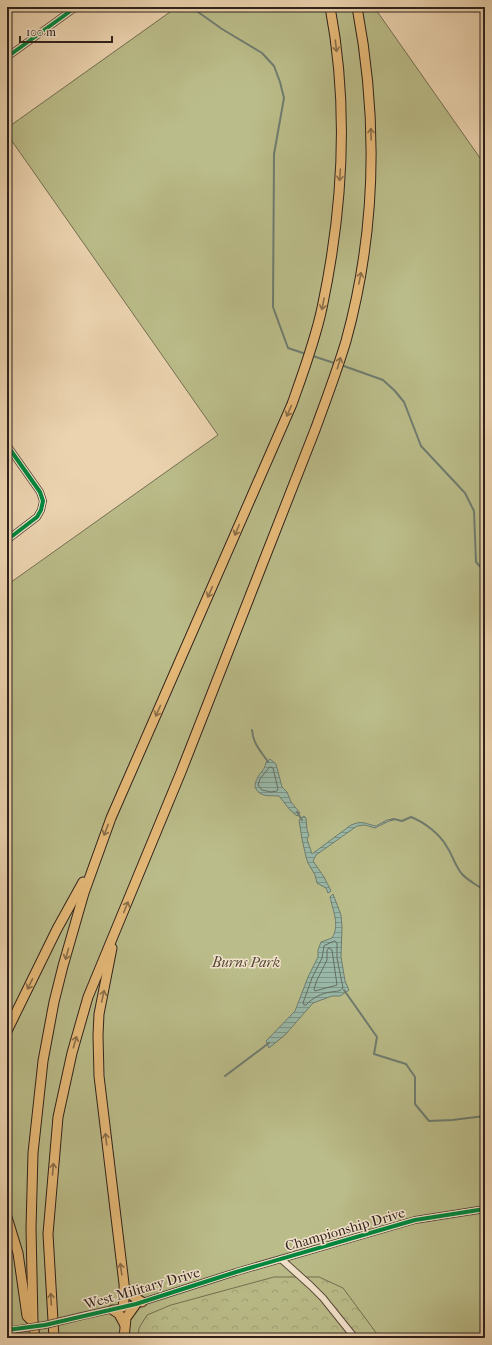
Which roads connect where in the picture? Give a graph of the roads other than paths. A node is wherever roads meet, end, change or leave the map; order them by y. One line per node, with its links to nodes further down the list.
1 (76, 7): 4 (street)
2 (330, 7): 7 (highway, one-way to 7)
3 (357, 7): 8 (highway, one-way to 3)
4 (7, 57)
5 (7, 445): 6 (street)
6 (7, 540)
7 (94, 863): 9 (highway, one-way to 9); 17 (highway, one-way to 17)
8 (115, 932): 13 (highway, one-way to 8); 21 (highway, one-way to 8)
9 (7, 1031)
10 (485, 1209): 12 (street, Championship Drive)
11 (7, 1217): 17 (highway)
12 (281, 1260): 14 (street, West Military Drive); 23 (street)
13 (124, 1288): 14 (highway); 15 (highway)
14 (139, 1303): 15 (street, West Military Drive); 18 (highway)
15 (123, 1307): 16 (street, West Military Drive)
16 (113, 1310): 18 (highway); 19 (street, West Military Drive, bridge)
17 (33, 1322): 20 (highway)
18 (125, 1325): 22 (highway)
19 (10, 1330)
20 (35, 1338)
21 (54, 1338)
22 (124, 1338)
23 (355, 1338)

